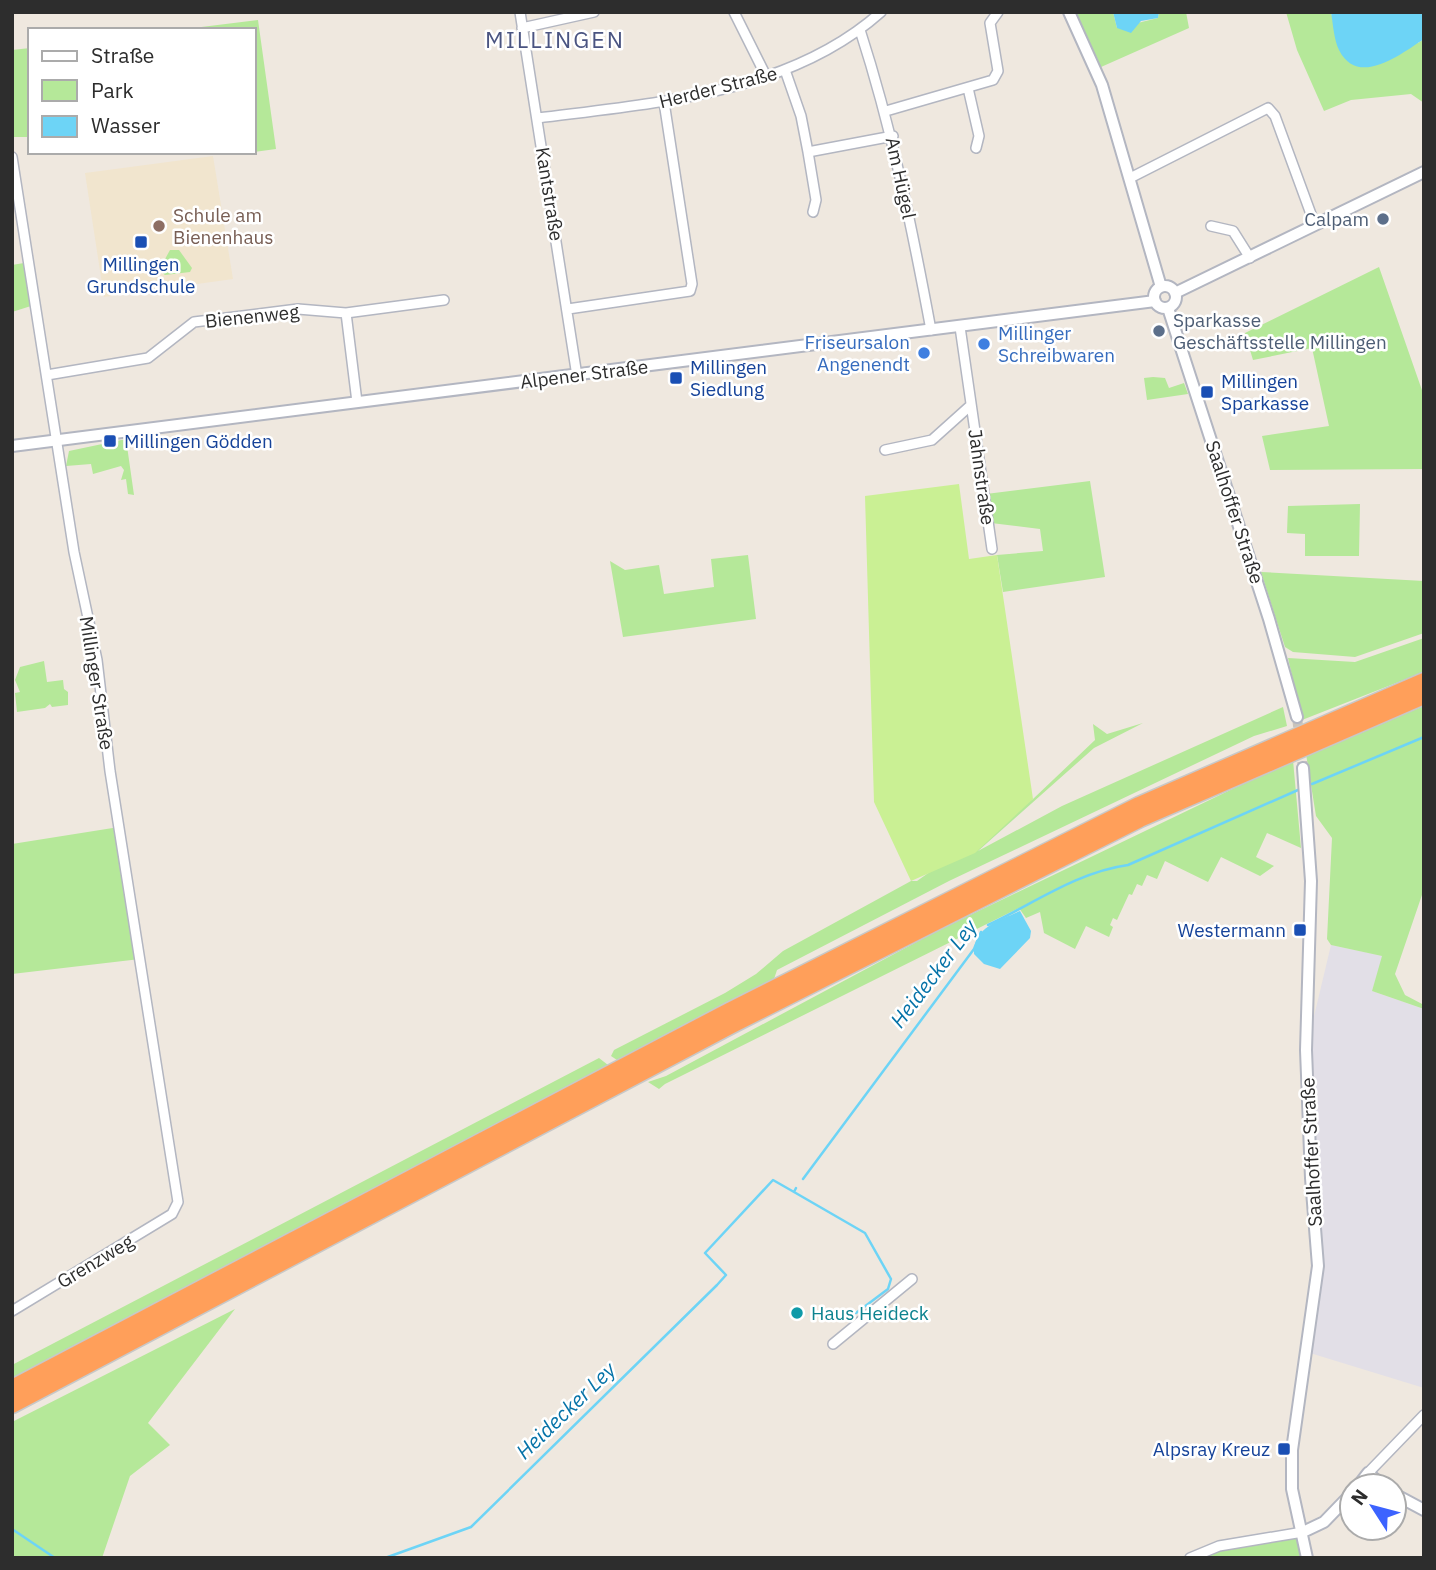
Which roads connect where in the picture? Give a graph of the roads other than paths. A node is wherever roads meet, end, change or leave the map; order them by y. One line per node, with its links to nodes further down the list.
1 (520, 12): 7 (street, Kantstraße)
2 (594, 12): 7 (street)
3 (734, 12): 10 (street)
4 (881, 12): 8 (street, Herder Straße)
5 (998, 12): 11 (street)
6 (1069, 12): 20 (street)
7 (522, 28): 14 (street, Kantstraße)
8 (860, 30): 9 (street, Herder Straße); 13 (street, Am Hügel)
9 (785, 71): 10 (street, Herder Straße); 17 (street)
10 (766, 76): 12 (street, Herder Straße)
11 (968, 88): 13 (street); 16 (street)
12 (664, 102): 14 (street, Herder Straße); 30 (street)
13 (887, 111): 15 (street, Am Hügel)
14 (538, 118): 30 (street, Kantstraße)
15 (893, 136): 17 (street); 33 (street, Am Hügel)
16 (976, 148)
17 (808, 152): 21 (street)
18 (12, 157): 34 (street, Millinger Straße)
19 (1424, 173): 22 (street)
20 (1132, 177): 22 (street); 25 (street)
21 (813, 212)
22 (1315, 225): 24 (street)
23 (1211, 226): 24 (street)
24 (1250, 258): 26 (street)
25 (1161, 287): 26 (street); 28 (street)
26 (1175, 293): 29 (street)
27 (444, 300): 31 (street, Bienenweg)
28 (1155, 301): 29 (street); 32 (street, Alpener Straße)
29 (1168, 308): 44 (street, Saalhoffer Straße)
30 (569, 309): 35 (street, Kantstraße)
31 (346, 313): 34 (street, Bienenweg); 36 (street)
32 (960, 327): 33 (street, Alpener Straße); 37 (street, Jahnstraße)
33 (931, 330): 35 (street, Alpener Straße)
34 (47, 375): 38 (street, Millinger Straße)
35 (577, 376): 36 (street, Alpener Straße)
36 (357, 402): 38 (street, Alpener Straße)
37 (971, 405): 40 (street, Jahnstraße); 41 (street, Jahnstraße)
38 (58, 440): 39 (street, Alpener Straße); 46 (street, Millinger Straße)
39 (12, 446)
40 (885, 450)
41 (992, 550)
42 (1424, 681): 50 (highway)
43 (1424, 696): 51 (highway)
44 (1297, 717)
45 (1303, 768): 57 (street, Saalhoffer Straße)
46 (177, 1209): 48 (street, Grenzweg)
47 (912, 1279): 49 (street)
48 (12, 1311)
49 (833, 1344)
50 (12, 1388)
51 (12, 1405)
52 (1424, 1415): 53 (street)
53 (1370, 1472)
54 (1408, 1501): 56 (street)
55 (1338, 1508): 57 (street)
56 (1424, 1510)
57 (1303, 1532): 58 (street); 59 (street)
58 (1190, 1558)
59 (1307, 1558)

